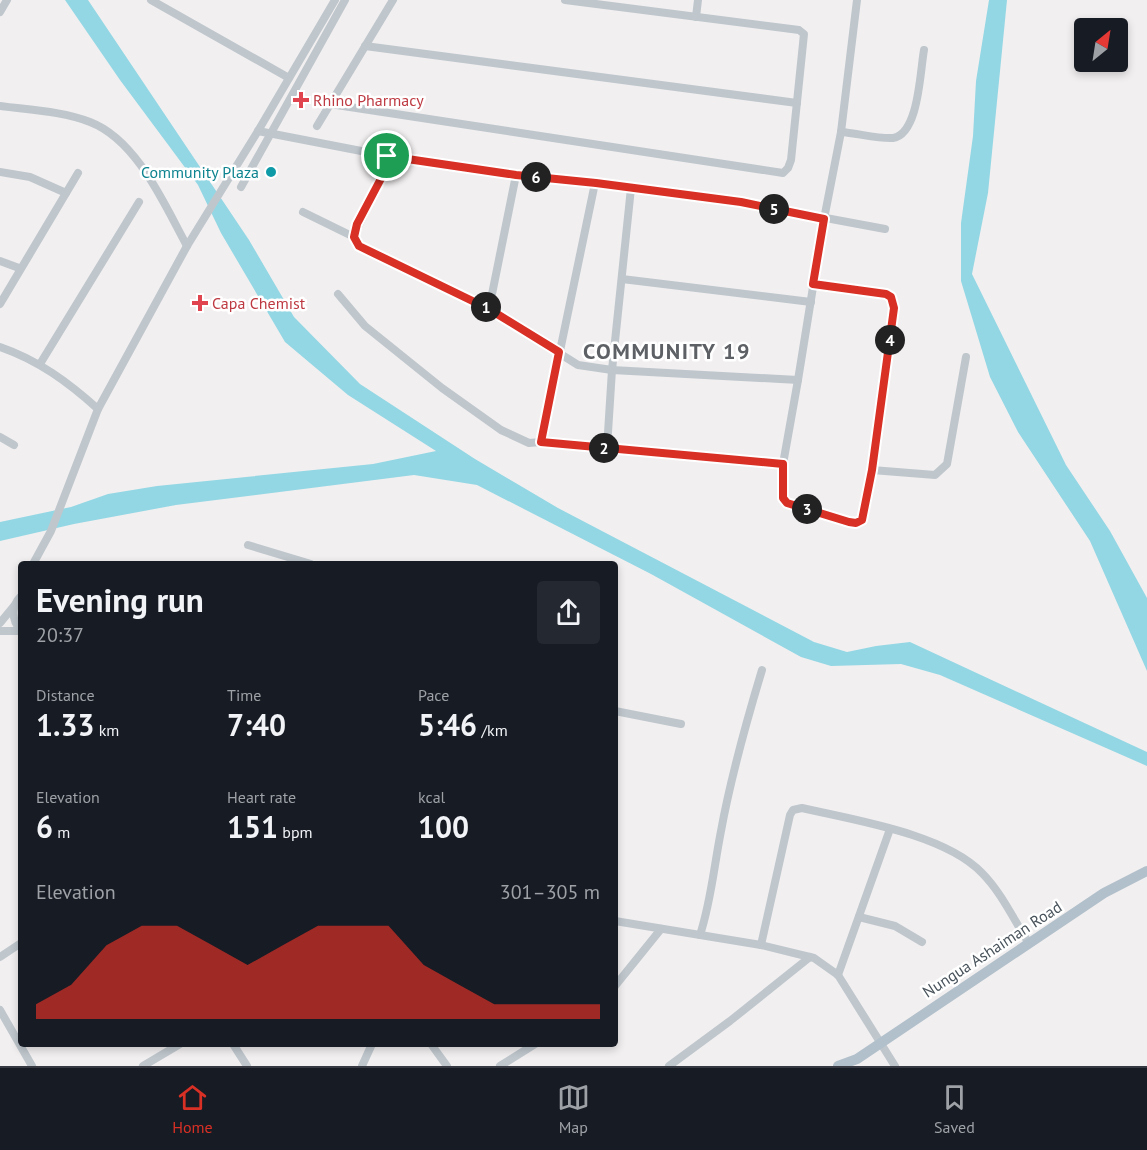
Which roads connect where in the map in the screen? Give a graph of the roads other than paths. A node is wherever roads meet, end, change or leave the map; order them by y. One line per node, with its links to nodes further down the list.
1 (7, 0): 10 (street)
2 (151, 0): 14 (street)
3 (335, 0): 14 (street)
4 (345, 0): 21 (street)
5 (393, 0): 12 (street)
6 (565, 0): 9 (street)
7 (698, 0): 11 (street)
8 (857, 0): 20 (street)
9 (586, 2): 11 (street)
10 (0, 12)
11 (696, 17): 15 (street)
12 (365, 46): 15 (street); 16 (street)
13 (924, 50): 20 (street)
14 (289, 78): 19 (street)
15 (797, 103): 16 (street)
16 (330, 104): 18 (street)
17 (0, 106): 35 (street)
18 (317, 126)
19 (258, 131): 21 (street); 35 (street)
20 (841, 132): 32 (street)
21 (270, 133): 22 (street); 27 (street)
22 (387, 156): 25 (street); 34 (street)
23 (0, 172): 29 (street)
24 (78, 173): 29 (street)
25 (516, 175): 26 (street); 43 (street)
26 (596, 183): 28 (street); 45 (street)
27 (241, 187)
28 (631, 188): 32 (street); 38 (street)
29 (66, 193): 37 (street)
30 (139, 202): 47 (street)
31 (303, 212): 34 (street)
32 (824, 219): 33 (street); 39 (street)
33 (885, 229)
34 (354, 237): 43 (street)
35 (188, 246): 50 (street)
36 (0, 261): 37 (street)
37 (20, 268): 42 (street)
38 (622, 279): 41 (street); 48 (street)
39 (813, 284): 41 (street); 56 (street)
40 (338, 294): 52 (street)
41 (811, 302): 49 (street)
42 (0, 304)
43 (489, 309): 45 (street)
44 (0, 347): 47 (street)
45 (559, 352): 48 (street); 52 (street)
46 (966, 357): 56 (street)
47 (40, 364): 50 (street)
48 (612, 370): 49 (street); 54 (street)
49 (798, 380): 55 (street)
50 (98, 409): 58 (street)
51 (0, 437): 53 (street)
52 (541, 442): 54 (street)
53 (14, 445)
54 (607, 448): 55 (street)
55 (783, 464): 56 (street)
56 (872, 470)
57 (248, 545): 61 (street)
58 (44, 548): 59 (street); 60 (street)
59 (35, 561)
60 (42, 561)
61 (301, 561)
62 (18, 600): 63 (street)
63 (14, 606): 64 (street); 65 (street)
64 (0, 623)
65 (18, 626)
66 (0, 631): 67 (street)
67 (18, 631)
68 (762, 670): 76 (street)
69 (618, 712): 70 (street)
70 (681, 724)
71 (890, 829): 73 (street); 78 (street); 80 (street)
72 (1147, 872): 78 (main road, Nungua Ashaiman Road)
73 (859, 917): 77 (street); 83 (street)
74 (618, 922): 75 (street)
75 (661, 929): 76 (street); 84 (street)
76 (700, 935): 80 (street)
77 (922, 942)
78 (1028, 942): 86 (main road, Nungua Ashaiman Road)
79 (18, 945): 81 (street)
80 (761, 945): 82 (street)
81 (0, 957)
82 (810, 957): 83 (street); 101 (street)
83 (838, 975): 86 (street)
84 (618, 982)
85 (0, 1010): 87 (street)
86 (881, 1041): 94 (main road, Nungua Ashaiman Road); 103 (street)
87 (18, 1042)
88 (21, 1047): 95 (street)
89 (175, 1047): 96 (street)
90 (234, 1047): 97 (street)
91 (371, 1047): 98 (street)
92 (433, 1047): 99 (street)
93 (529, 1047): 100 (street)
94 (854, 1062): 102 (main road, Nungua Ashaiman Road)
95 (32, 1066)
96 (143, 1066)
97 (247, 1066)
98 (362, 1066)
99 (447, 1066)
100 (500, 1066)
101 (669, 1066)
102 (838, 1066)
103 (895, 1066)

